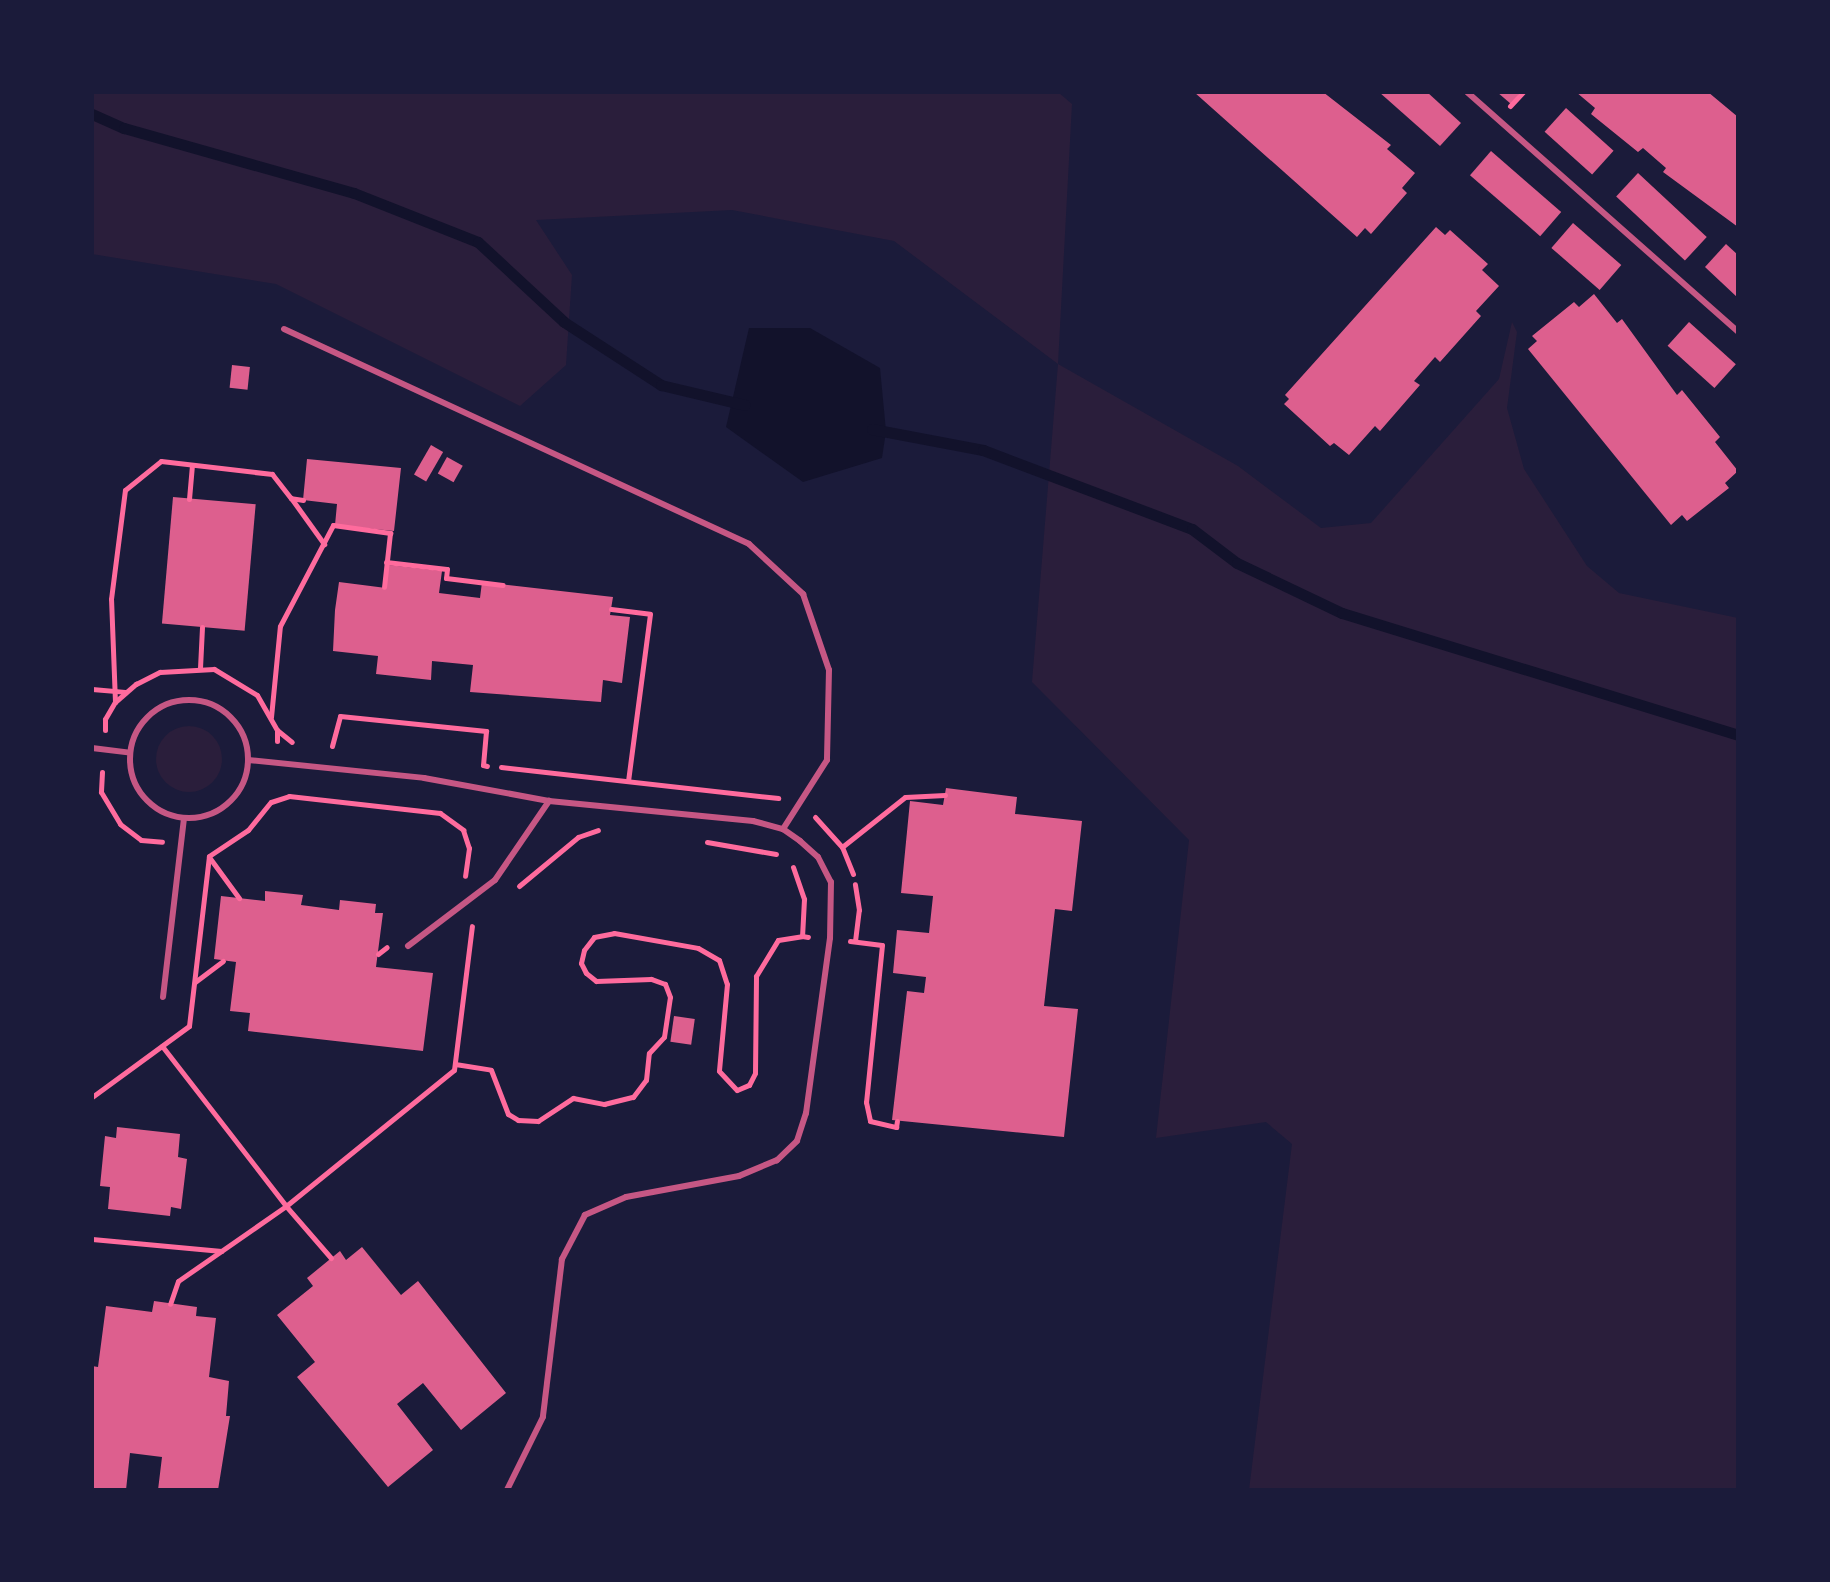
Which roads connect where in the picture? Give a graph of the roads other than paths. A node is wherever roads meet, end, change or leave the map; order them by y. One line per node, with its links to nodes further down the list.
1 (1467, 92): 3 (lane)
2 (284, 329): 9 (lane)
3 (1738, 332)
4 (92, 748): 5 (lane)
5 (130, 753): 6 (lane); 8 (lane)
6 (248, 760): 7 (lane); 8 (lane)
7 (549, 801): 9 (lane); 10 (lane)
8 (184, 818): 11 (lane)
9 (783, 829): 12 (lane)
10 (408, 946)
11 (163, 997)
12 (507, 1490)

